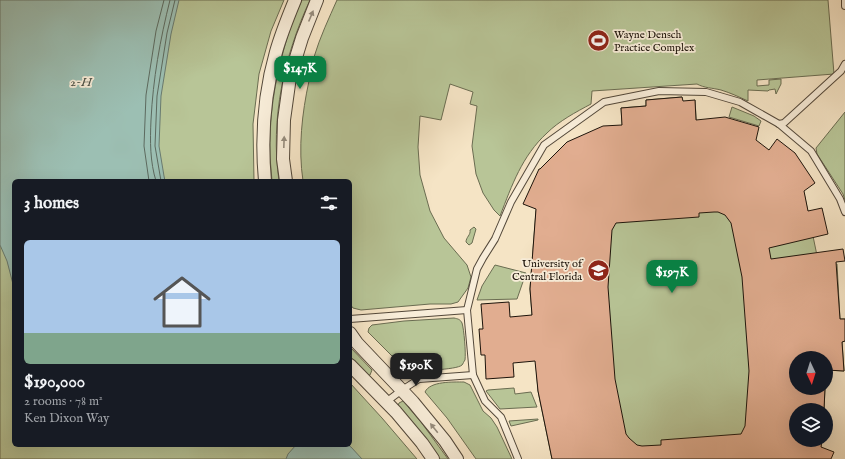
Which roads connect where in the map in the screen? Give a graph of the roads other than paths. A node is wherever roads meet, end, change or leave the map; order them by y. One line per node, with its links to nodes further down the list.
1 (296, 0): 7 (street)
2 (317, 0): 8 (street, one-way to 2)
3 (845, 0): 4 (lane)
4 (845, 6)
5 (845, 64): 6 (lane)
6 (779, 124): 9 (lane); 10 (lane)
7 (265, 179)
8 (286, 179)
9 (845, 212)
10 (467, 310): 11 (lane); 14 (lane)
11 (352, 319)
12 (352, 337): 15 (street)
13 (352, 367): 16 (street)
14 (473, 375): 15 (lane); 19 (lane)
15 (402, 390): 16 (lane); 18 (street, one-way to 15)
16 (386, 402): 17 (street)
17 (433, 459)
18 (457, 459)
19 (518, 459)

